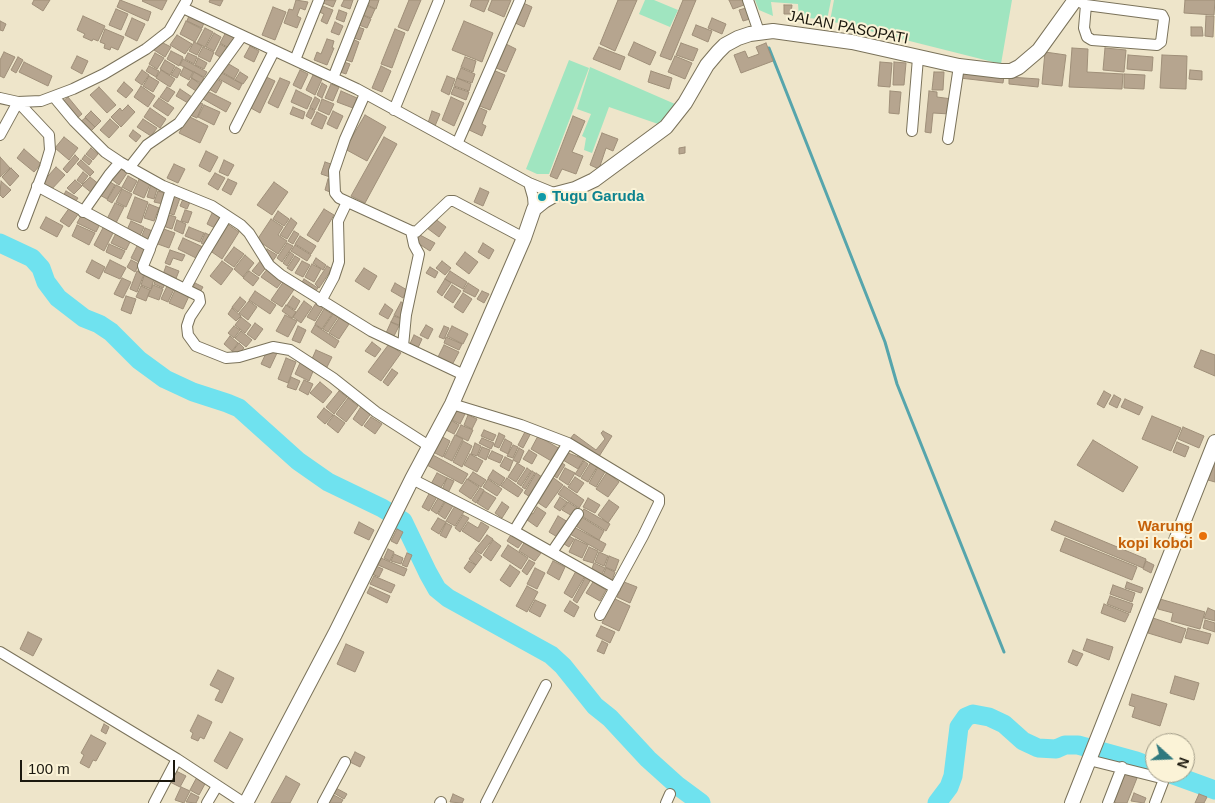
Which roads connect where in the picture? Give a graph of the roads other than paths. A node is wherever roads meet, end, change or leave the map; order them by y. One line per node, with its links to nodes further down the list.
1 (319, 0): 12 (street)
2 (364, 0): 14 (street)
3 (439, 0): 19 (street)
4 (520, 0): 24 (street)
5 (748, 0): 8 (street)
6 (1079, 2): 6 (street); 13 (street, JALAN PASOPATI)
7 (185, 4): 9 (street); 16 (street)
8 (759, 32): 11 (street, JALAN PASOPATI); 29 (street, JALAN PASOPATI)
9 (242, 36): 10 (street); 25 (street)
10 (274, 51): 12 (street); 20 (street)
11 (918, 58): 13 (street, JALAN PASOPATI); 21 (street)
12 (295, 60): 14 (street)
13 (959, 66): 23 (street)
14 (333, 78): 15 (street)
15 (365, 94): 19 (street); 30 (street)
16 (54, 97): 18 (street); 25 (street)
17 (0, 98): 18 (street)
18 (18, 102): 22 (street); 27 (street)
19 (394, 110): 24 (street)
20 (235, 128)
21 (912, 130)
22 (0, 135)
23 (948, 139)
24 (457, 144): 26 (street)
25 (125, 165): 28 (street); 32 (street)
26 (529, 183): 29 (street); 31 (street)
27 (37, 186): 32 (street); 34 (street)
28 (170, 189): 33 (street); 37 (street)
29 (556, 194): 31 (street, JALAN PASOPATI)
30 (347, 202): 35 (street); 39 (street)
31 (534, 209): 36 (street)
32 (83, 212): 37 (street)
33 (227, 216): 38 (street); 39 (street)
34 (23, 225)
35 (411, 231): 36 (street); 40 (street)
36 (524, 238): 41 (street)
37 (150, 248): 38 (street)
38 (185, 289): 45 (street)
39 (321, 301): 40 (street)
40 (403, 346): 41 (street)
41 (464, 375): 42 (street)
42 (452, 404): 44 (street); 45 (street)
43 (1215, 442): 55 (street)
44 (568, 443): 48 (street); 50 (street)
45 (429, 446): 46 (street)
46 (412, 479): 48 (street); 61 (street)
47 (578, 514): 49 (street)
48 (514, 531): 49 (street)
49 (552, 552): 50 (street)
50 (615, 588): 51 (street)
51 (600, 616)
52 (0, 652): 54 (street)
53 (546, 685): 63 (street)
54 (177, 759): 58 (street); 59 (street)
55 (1091, 760): 57 (street); 64 (street)
56 (345, 762): 62 (street)
57 (1120, 766): 65 (street); 66 (street)
58 (217, 786): 60 (street); 61 (street)
59 (154, 803)
60 (207, 803)
61 (245, 803)
62 (322, 803)
63 (486, 803)
64 (1072, 803)
65 (1108, 803)
66 (1155, 803)

